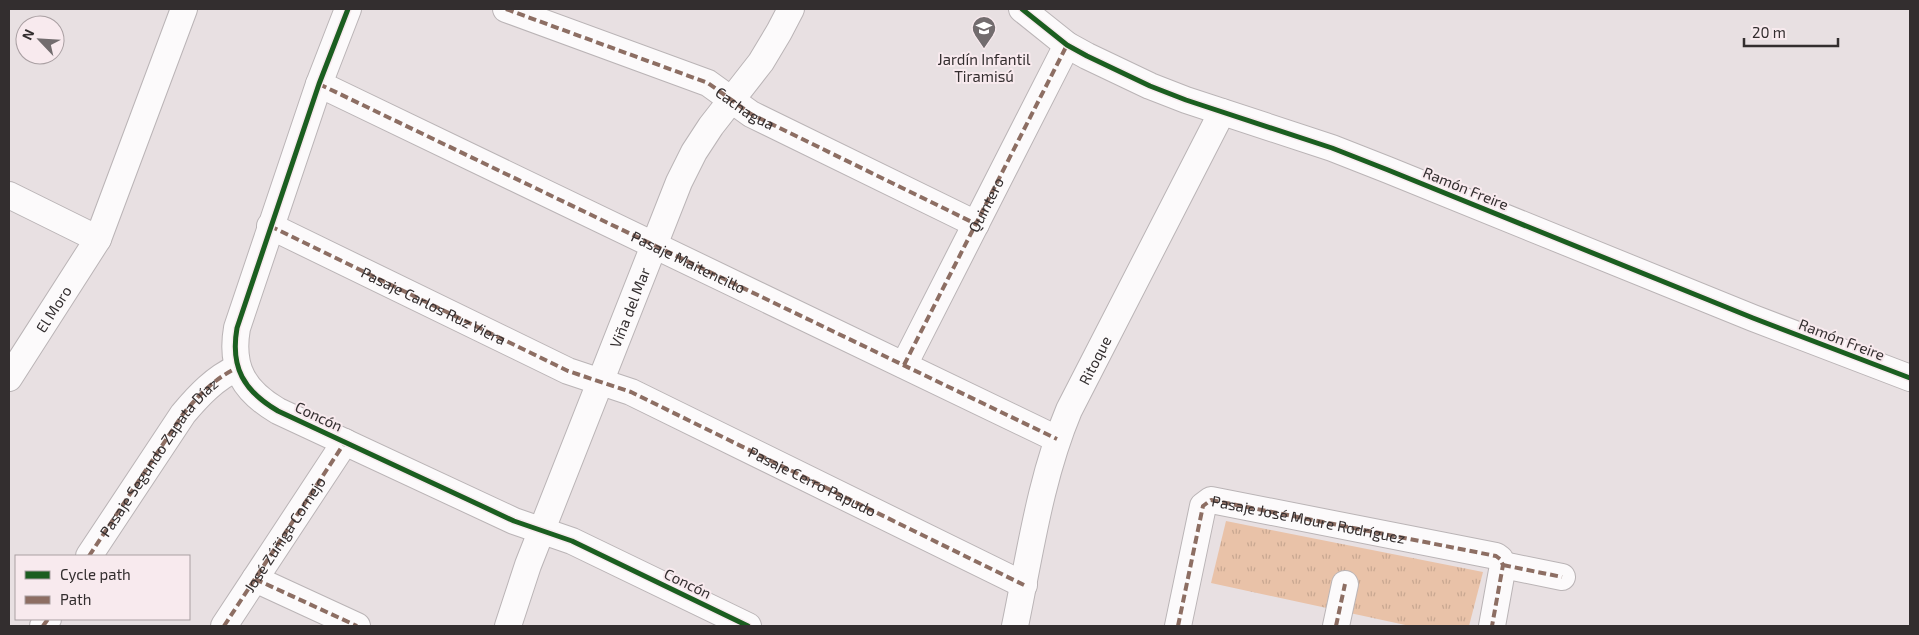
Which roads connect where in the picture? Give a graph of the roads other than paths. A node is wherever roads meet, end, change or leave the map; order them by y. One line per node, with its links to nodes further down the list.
1 (184, 9): 13 (street, El Moro)
2 (348, 9): 7 (street, Concón)
3 (506, 9): 8 (street, Cachagua)
4 (790, 9): 8 (street, Viña del Mar)
5 (1022, 9): 6 (street, Ramón Freire)
6 (1067, 45): 9 (street, Ramón Freire); 11 (street, Quintero)
7 (319, 84): 12 (street, Concón); 14 (street, Pasaje Maitencillo)
8 (732, 100): 11 (street, Cachagua); 14 (street, Viña del Mar)
9 (1222, 112): 18 (street, Ramón Freire); 20 (street, Ritoque)
10 (9, 195): 13 (street)
11 (976, 224): 15 (street, Quintero)
12 (270, 226): 16 (street, Concón); 19 (street, Pasaje Carlos Ruz Viera)
13 (98, 239): 17 (street, El Moro)
14 (653, 245): 15 (street, Pasaje Maitencillo); 19 (street, Viña del Mar)
15 (904, 366): 20 (street, Pasaje Maitencillo)
16 (237, 368): 21 (street, Concón); 23 (street, Pasaje Segundo Zapata Díaz)
17 (9, 378)
18 (1910, 378)
19 (600, 382): 22 (street, Viña del Mar); 28 (street, Pasaje Cerro Papudo)
20 (1057, 439): 28 (street, Ritoque)
21 (345, 442): 22 (street, Concón); 26 (street, José Zúñiga Cornejo)
22 (542, 531): 31 (street, Viña del Mar); 32 (street, Concón)
23 (90, 555)
24 (1503, 565): 25 (street, Pasaje José Moure Rodríguez); 34 (street, Pasaje José Moure Rodríguez); 36 (street)
25 (1562, 577)
26 (255, 578): 29 (street, José Zúñiga Cornejo); 30 (street)
27 (1345, 584): 35 (street)
28 (1024, 585): 33 (street, Ritoque)
29 (224, 626)
30 (357, 626)
31 (508, 626)
32 (748, 626)
33 (1015, 626)
34 (1178, 626)
35 (1336, 626)
36 (1492, 626)

